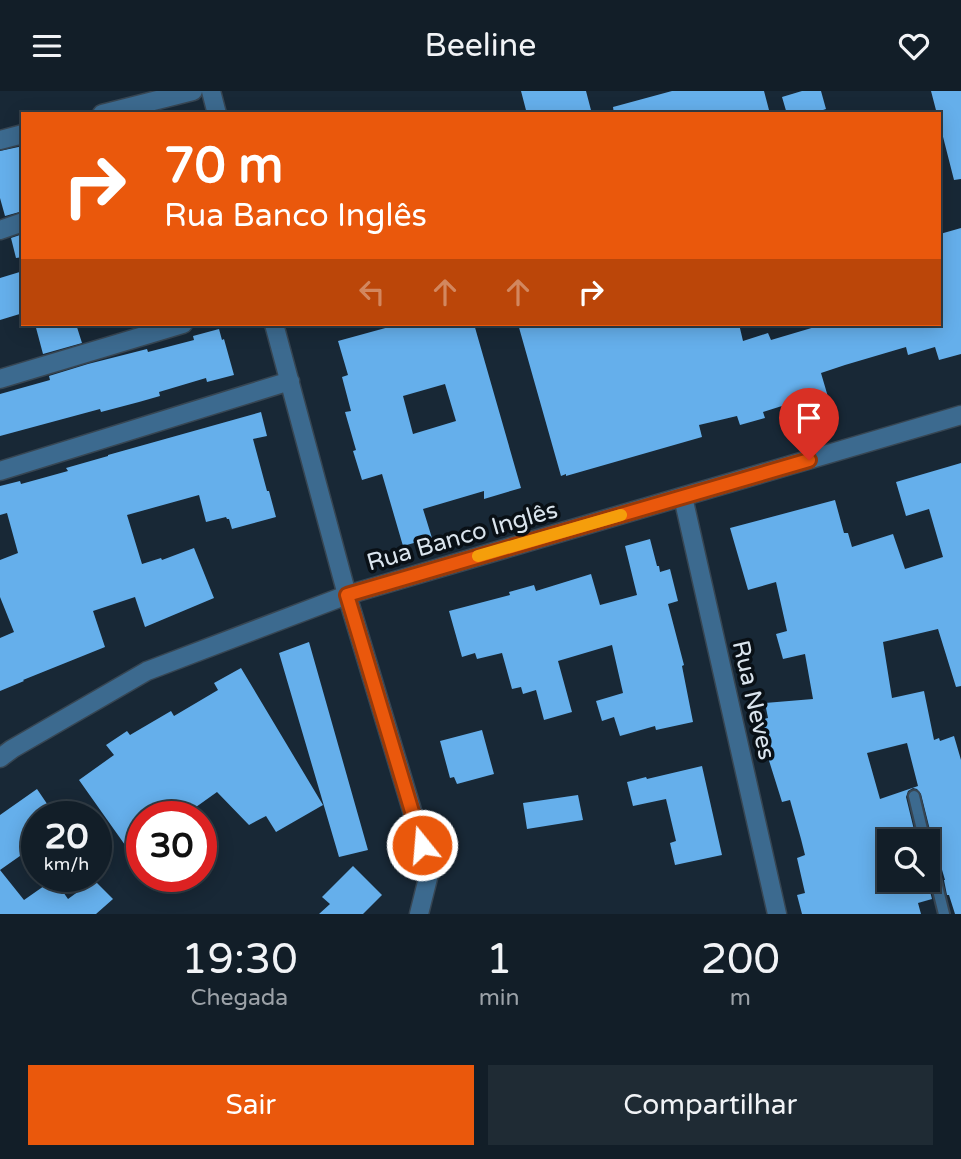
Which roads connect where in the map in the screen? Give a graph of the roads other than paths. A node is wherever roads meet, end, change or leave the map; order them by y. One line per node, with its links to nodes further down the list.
1 (193, 91): 3 (street)
2 (211, 91): 4 (street)
3 (110, 112)
4 (217, 112)
5 (21, 134): 6 (street)
6 (0, 139)
7 (21, 223): 8 (street)
8 (0, 230)
9 (176, 326): 11 (street)
10 (275, 326): 12 (street)
11 (0, 379)
12 (290, 381): 14 (street); 16 (street)
13 (961, 415): 15 (street, Rua Banco Inglês)
14 (0, 471)
15 (683, 497): 16 (street, Rua Banco Inglês); 22 (street, Rua Neves)
16 (347, 595): 17 (street, Rua Banco Inglês); 21 (street)
17 (0, 758)
18 (914, 796): 19 (lane)
19 (922, 829)
20 (938, 892): 23 (lane)
21 (419, 914)
22 (777, 914)
23 (944, 914)

